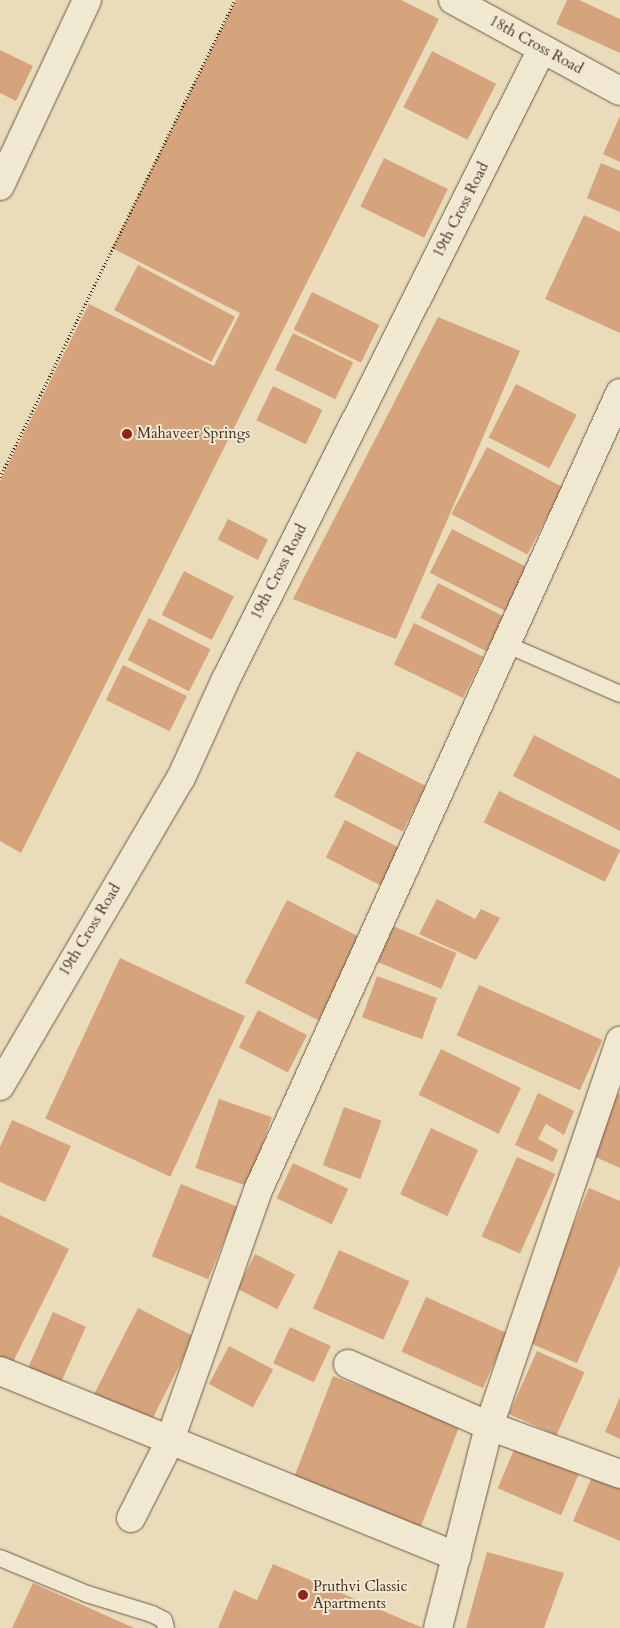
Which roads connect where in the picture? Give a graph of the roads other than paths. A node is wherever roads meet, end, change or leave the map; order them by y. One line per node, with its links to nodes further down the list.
1 (87, 0): 6 (street)
2 (453, 0): 3 (street, 18th Cross Road)
3 (493, 9): 4 (street, 18th Cross Road)
4 (542, 49): 5 (street, 18th Cross Road); 11 (street, 19th Cross Road)
5 (620, 91)
6 (0, 186)
7 (618, 402): 15 (street)
8 (508, 645): 9 (lane)
9 (620, 694)
10 (620, 1041): 14 (street)
11 (0, 1086)
12 (348, 1364): 14 (street)
13 (0, 1371): 15 (street)
14 (489, 1426): 16 (street); 18 (street)
15 (169, 1443): 17 (street); 18 (street)
16 (620, 1474)
17 (131, 1518)
18 (457, 1557): 21 (street)
19 (0, 1558): 20 (lane)
20 (166, 1628)
21 (438, 1628)

